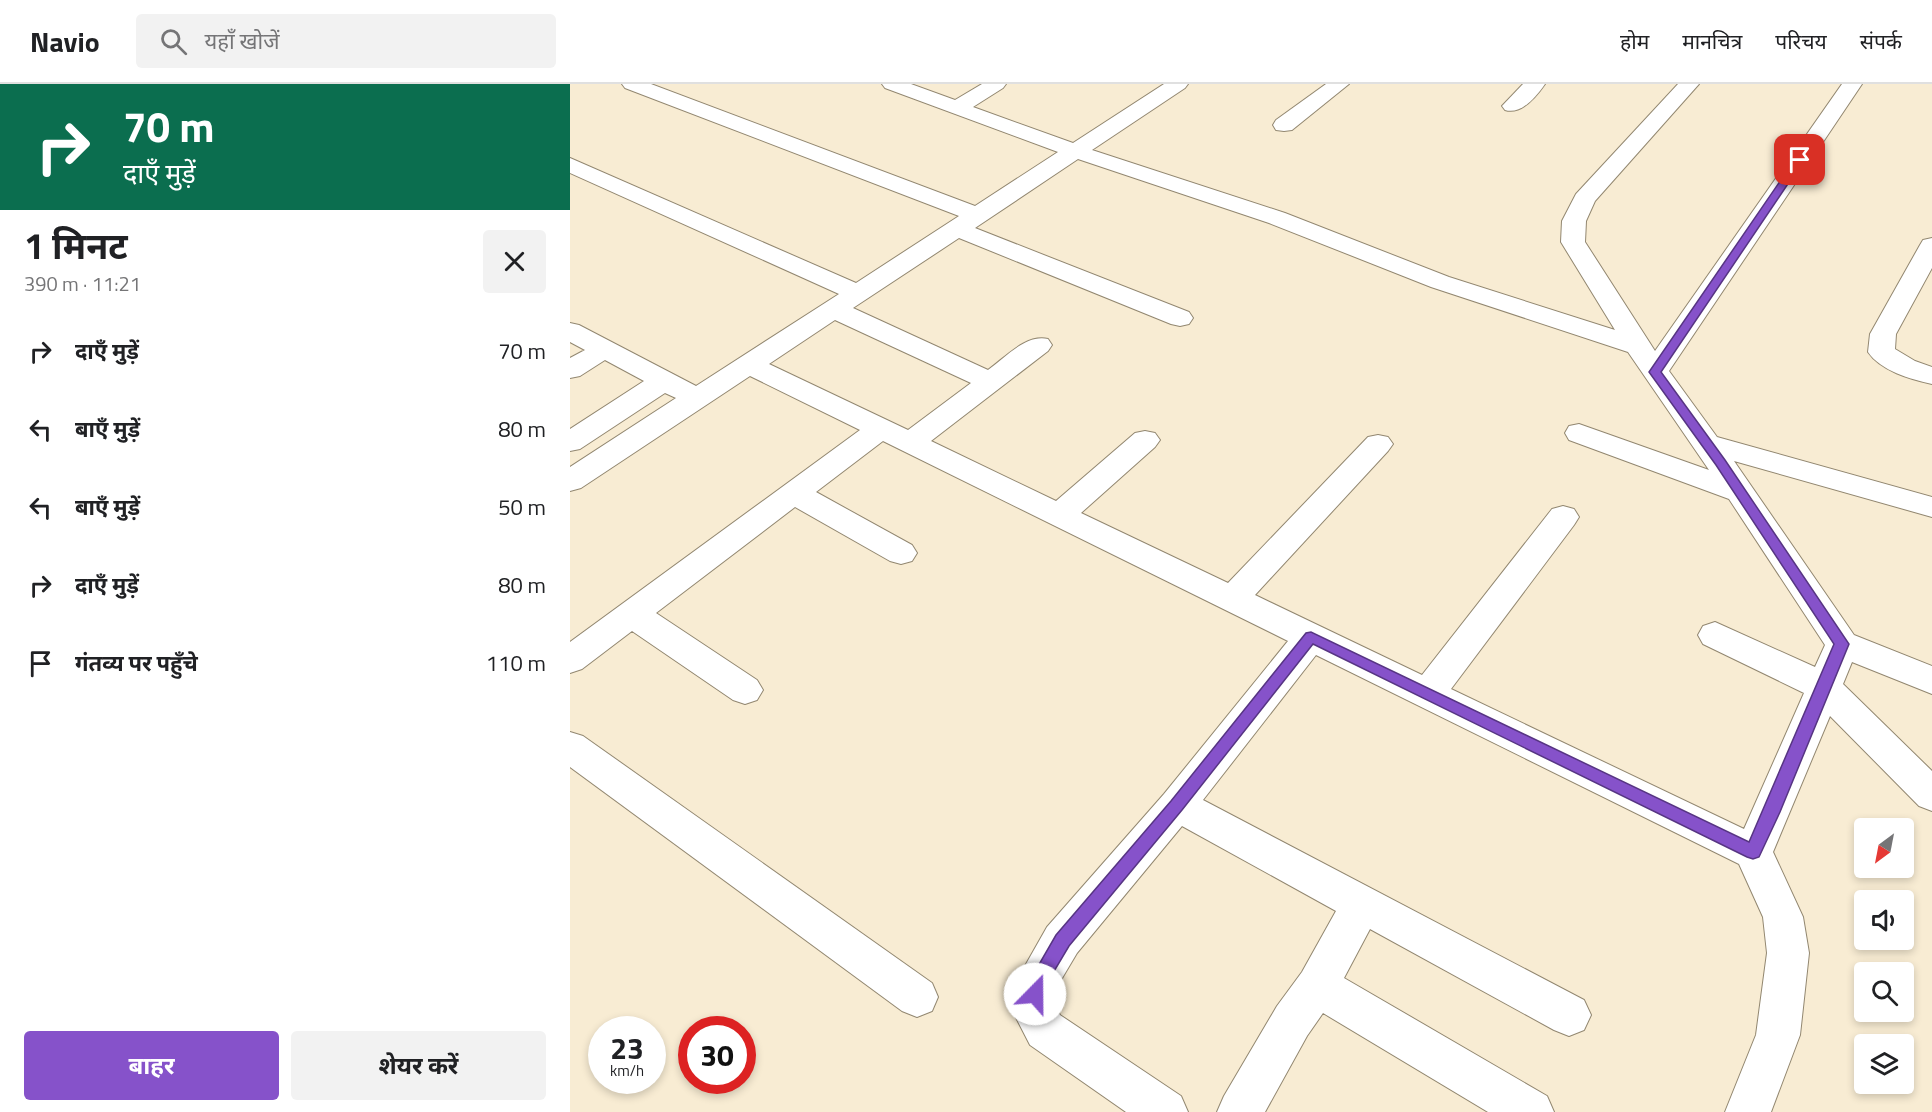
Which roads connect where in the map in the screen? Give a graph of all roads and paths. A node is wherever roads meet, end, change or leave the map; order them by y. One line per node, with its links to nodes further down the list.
1 (632, 84): 14 (street)
2 (892, 84): 10 (street)
3 (996, 84): 10 (street)
4 (1178, 84): 12 (street)
5 (1339, 84): 11 (street)
6 (1535, 84): 9 (street)
7 (1689, 84): 21 (street)
8 (1852, 84): 25 (street)
9 (1512, 106)
10 (958, 107): 12 (street)
11 (1284, 125)
12 (1077, 152): 14 (street); 21 (street)
13 (570, 165): 16 (street)
14 (968, 222): 16 (street); 18 (street)
15 (1932, 245): 26 (street)
16 (858, 293): 17 (street)
17 (833, 309): 23 (street); 28 (street)
18 (1180, 318)
19 (570, 331): 22 (street)
20 (1039, 345): 28 (street)
21 (1638, 346): 25 (street)
22 (605, 349): 24 (street); 27 (street)
23 (748, 364): 29 (street); 31 (street)
24 (570, 370)
25 (1655, 372): 35 (street)
26 (1932, 376)
27 (664, 381): 29 (street); 33 (street)
28 (991, 382): 31 (street)
29 (695, 398): 36 (street)
30 (1579, 433): 37 (street)
31 (895, 436): 38 (street); 40 (street)
32 (1145, 440): 40 (street)
33 (570, 442)
34 (1378, 444): 43 (street)
35 (1707, 444): 37 (street); 39 (street)
36 (570, 481)
37 (1740, 492): 47 (street)
38 (794, 493): 42 (street); 44 (street)
39 (1932, 507)
40 (1059, 515): 43 (street)
41 (1563, 517): 52 (street)
42 (901, 553)
43 (1232, 599): 46 (street)
44 (632, 614): 48 (street); 51 (street)
45 (1715, 635): 50 (street)
46 (1311, 637): 52 (street); 55 (street)
47 (1842, 644): 49 (street); 50 (street)
48 (570, 660)
49 (1932, 680)
50 (1824, 687): 54 (street); 56 (street)
51 (745, 690)
52 (1428, 694): 56 (street)
53 (570, 747): 59 (street)
54 (1932, 795)
55 (1177, 805): 57 (street); 61 (street)
56 (1753, 852): 64 (street)
57 (1362, 904): 58 (street); 60 (street)
58 (1317, 986): 62 (street); 63 (street)
59 (917, 997)
60 (1569, 1015)
61 (1165, 1112)
62 (1240, 1112)
63 (1531, 1112)
64 (1748, 1112)

